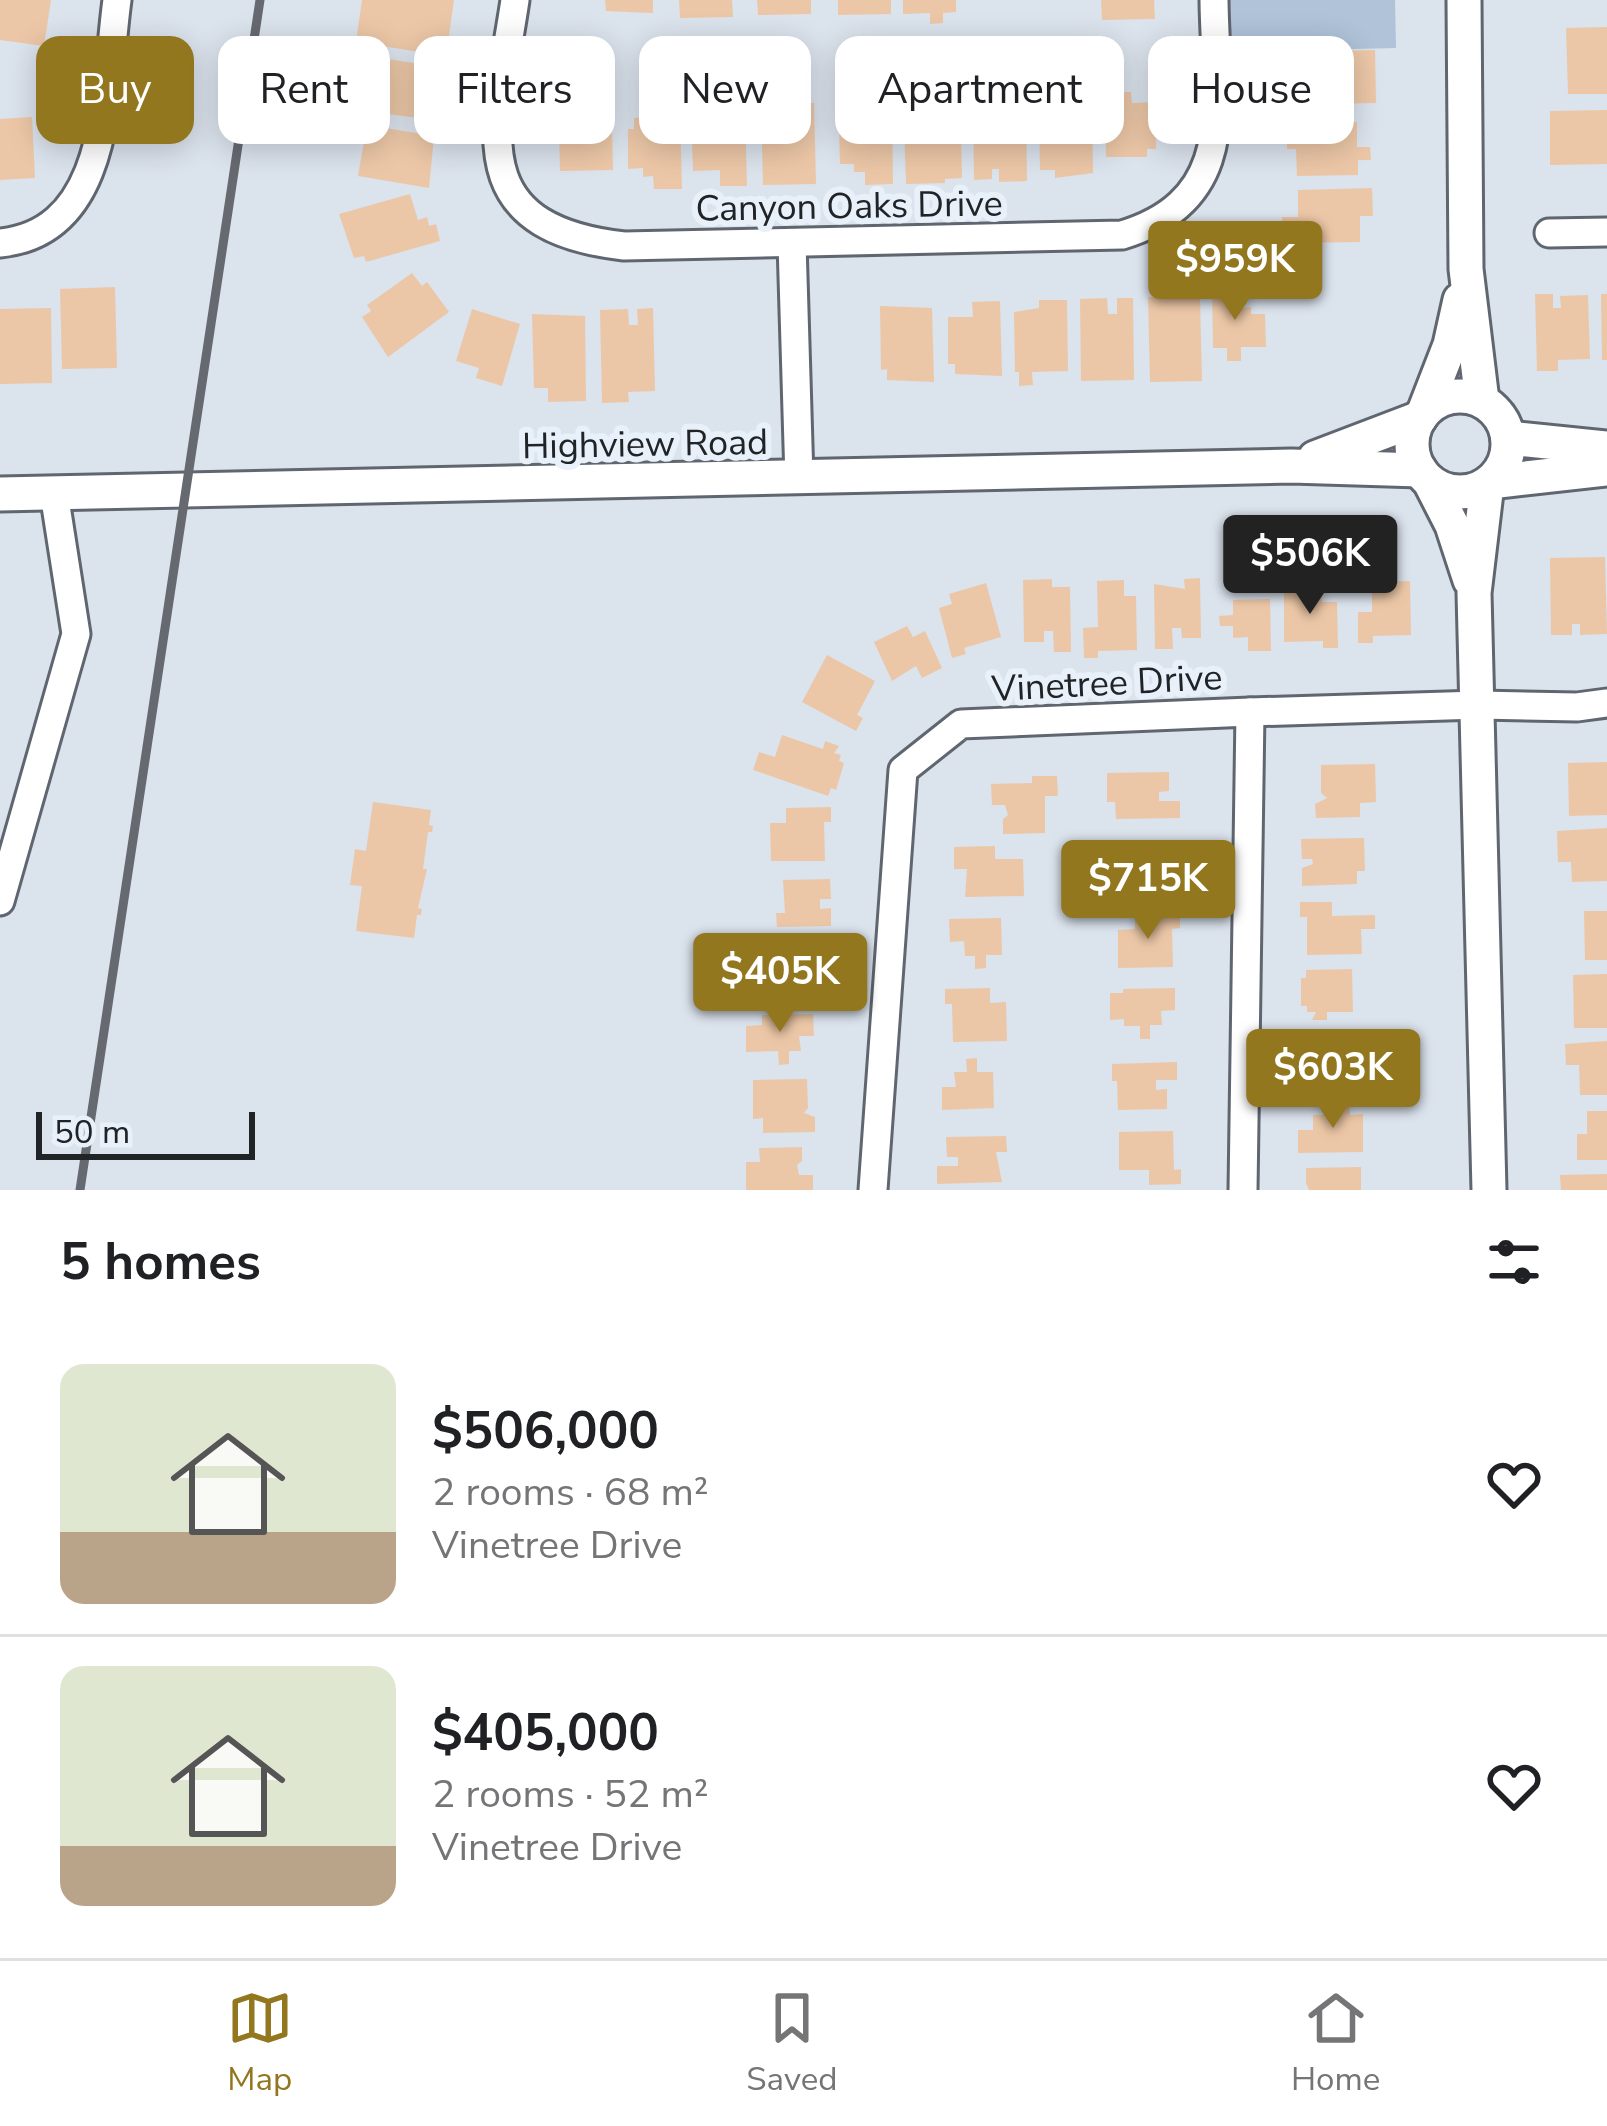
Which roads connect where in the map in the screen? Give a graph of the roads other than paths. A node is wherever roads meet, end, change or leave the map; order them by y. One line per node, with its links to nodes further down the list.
1 (117, 0): 7 (street)
2 (515, 0): 8 (street, Canyon Oaks Drive)
3 (1214, 0): 8 (street, Canyon Oaks Drive)
4 (1464, 0): 9 (street)
5 (1607, 232): 6 (street)
6 (1549, 233)
7 (0, 243)
8 (792, 243): 17 (street)
9 (1466, 269): 10 (street); 11 (street)
10 (1482, 400): 11 (street); 12 (street)
11 (1422, 415): 14 (street, Highview Road); 16 (street)
12 (1508, 438): 13 (street); 18 (street)
13 (1607, 448)
14 (1291, 466): 16 (street, Highview Road); 17 (street, Highview Road)
15 (1607, 469): 18 (street)
16 (1425, 476): 18 (street); 21 (street)
17 (799, 479): 19 (street, Highview Road)
18 (1489, 483): 21 (street)
19 (54, 493): 20 (street, Highview Road); 25 (street)
20 (0, 494)
21 (1474, 593): 23 (street)
22 (1607, 703): 23 (street, Vinetree Drive)
23 (1479, 705): 24 (street, Vinetree Drive); 28 (street)
24 (1250, 712): 26 (street, Vinetree Drive); 27 (street)
25 (0, 901)
26 (873, 1190)
27 (1243, 1190)
28 (1489, 1190)

